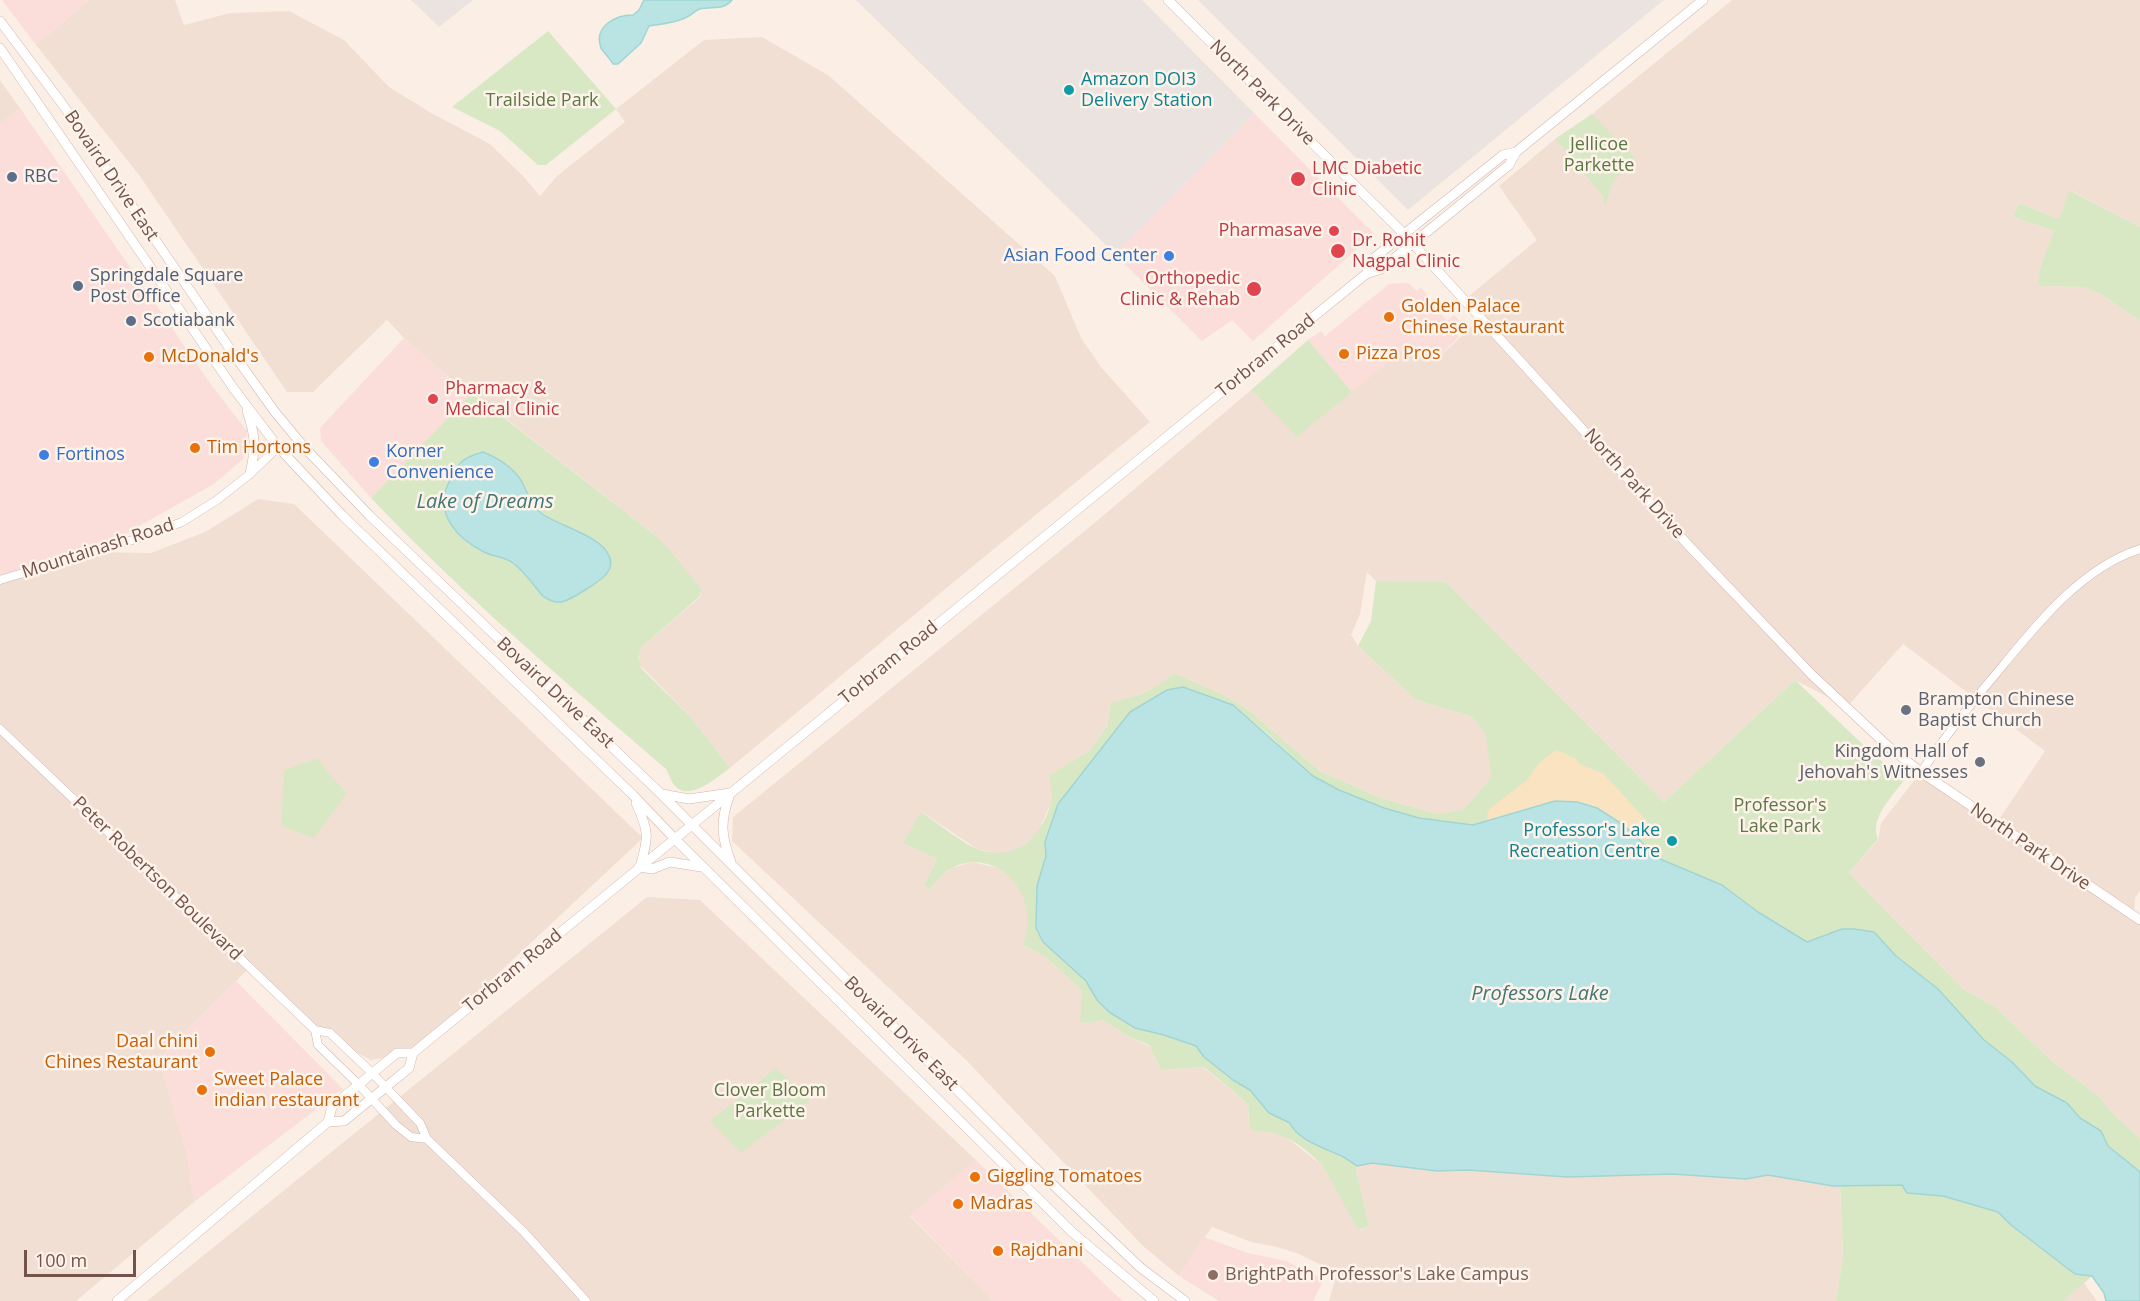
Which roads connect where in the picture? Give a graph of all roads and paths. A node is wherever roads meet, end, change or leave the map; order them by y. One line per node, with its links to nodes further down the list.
1 (1168, 0): 8 (main road, North Park Drive)
2 (1703, 0): 7 (main road, Torbram Road)
3 (0, 21): 5 (main road, Bovaird Drive East)
4 (0, 48): 6 (main road, Bovaird Drive East)
5 (63, 105): 6 (main road); 18 (main road, Bovaird Drive East)
6 (43, 108): 11 (main road, Bovaird Drive East)
7 (1516, 152): 8 (main road, Torbram Road); 9 (main road, Torbram Road)
8 (1404, 234): 9 (main road, North Park Drive); 10 (main road, Torbram Road)
9 (1413, 244): 10 (main road, Torbram Road); 17 (main road, North Park Drive)
10 (1366, 274): 19 (main road, Torbram Road)
11 (244, 403): 12 (main road, Bovaird Drive East); 13 (main road)
12 (278, 447): 13 (street, Mountainash Road); 20 (main road, Bovaird Drive East)
13 (250, 474): 15 (street, Mountainash Road)
14 (2140, 549): 17 (street)
15 (0, 580)
16 (0, 729): 27 (street, Peter Robertson Boulevard)
17 (1921, 772): 26 (main road, North Park Drive)
18 (661, 794): 19 (main road); 21 (main road, Bovaird Drive East)
19 (730, 794): 21 (main road, Torbram Road); 23 (main road)
20 (633, 795): 22 (main road, Bovaird Drive East); 24 (main road)
21 (691, 826): 22 (main road, Torbram Road); 23 (main road, Bovaird Drive East)
22 (675, 839): 24 (main road, Torbram Road); 25 (main road, Bovaird Drive East)
23 (731, 864): 38 (main road, Bovaird Drive East)
24 (639, 867): 25 (main road); 28 (main road, Torbram Road)
25 (704, 867): 37 (main road, Bovaird Drive East)
26 (2140, 920)
27 (315, 1030): 29 (street, Peter Robertson Boulevard); 30 (street, Peter Robertson Boulevard)
28 (413, 1053): 29 (main road, Torbram Road); 31 (main road, Torbram Road)
29 (372, 1073): 30 (main road, Torbram Road); 31 (street, Peter Robertson Boulevard)
30 (359, 1084): 32 (street, Peter Robertson Boulevard); 33 (main road, Torbram Road)
31 (386, 1087): 32 (main road, Torbram Road); 34 (street, Peter Robertson Boulevard)
32 (372, 1098): 33 (main road, Torbram Road); 34 (street, Peter Robertson Boulevard)
33 (328, 1122): 35 (main road, Torbram Road)
34 (427, 1139): 36 (street, Peter Robertson Boulevard)
35 (117, 1301)
36 (586, 1301)
37 (1154, 1301)
38 (1185, 1301)

